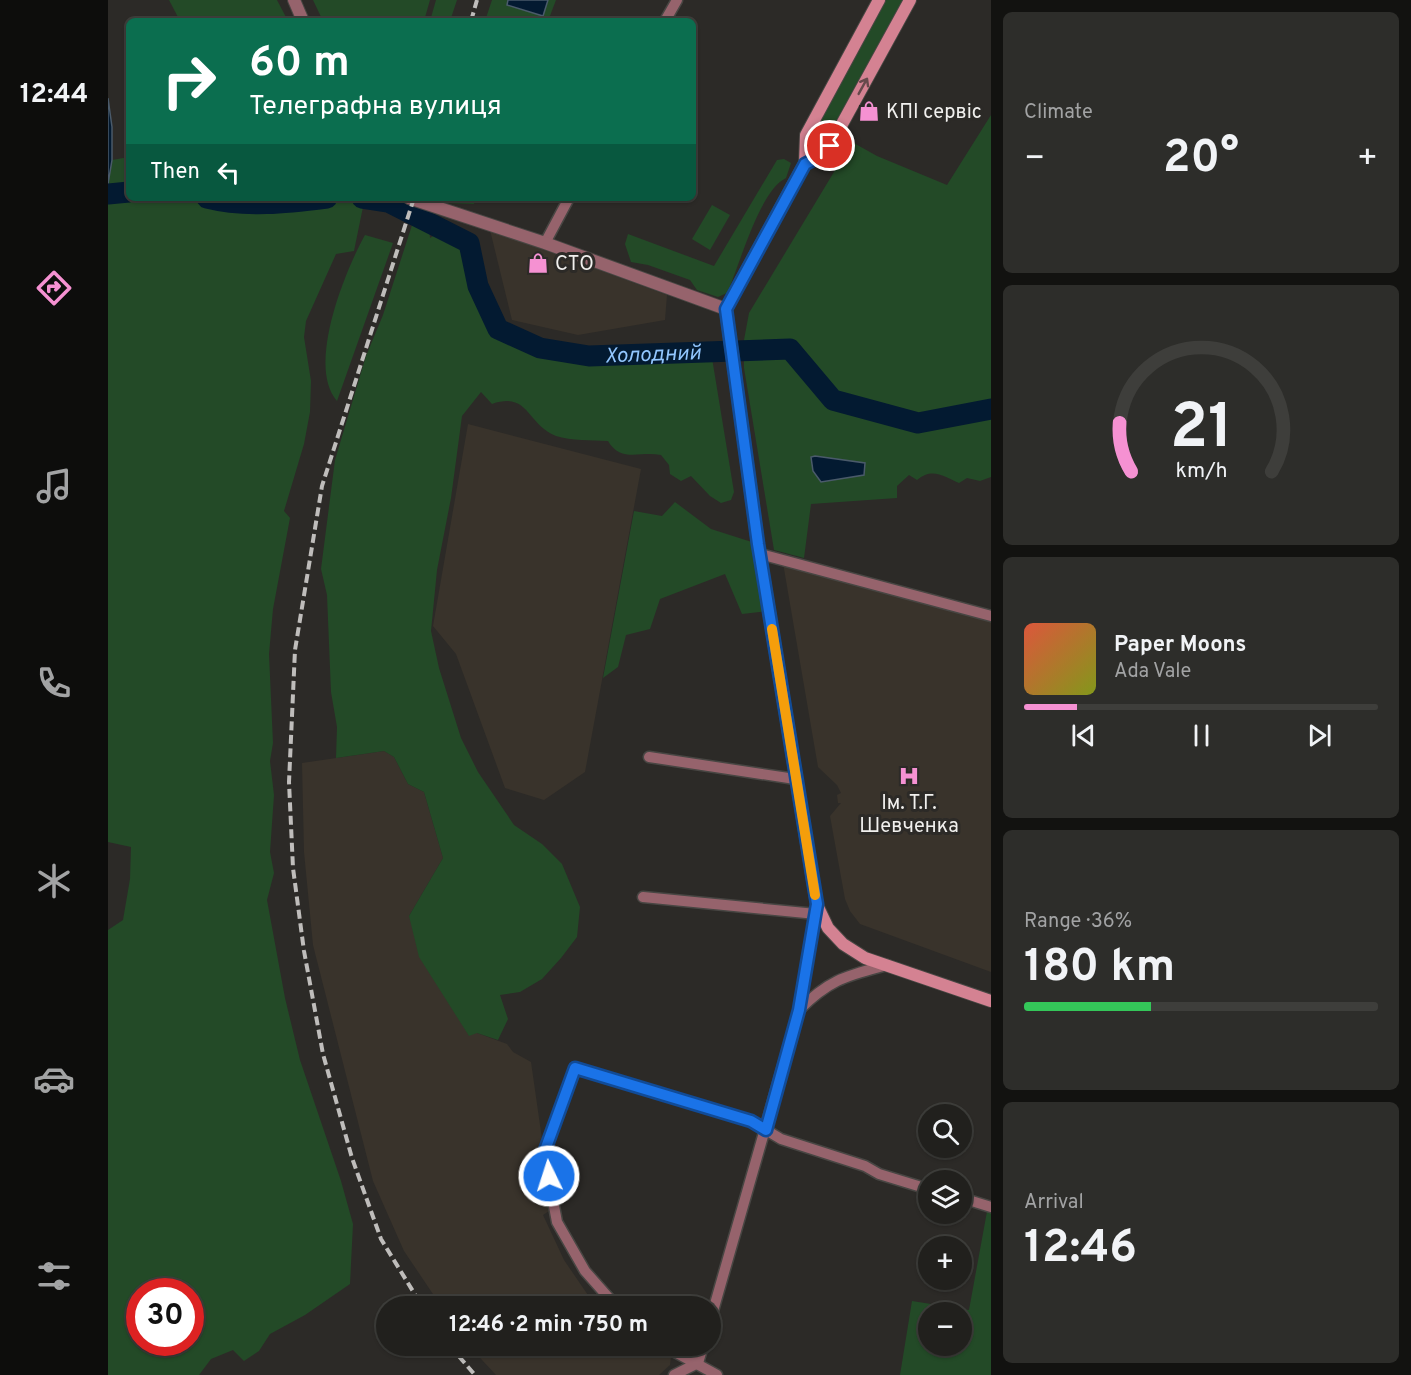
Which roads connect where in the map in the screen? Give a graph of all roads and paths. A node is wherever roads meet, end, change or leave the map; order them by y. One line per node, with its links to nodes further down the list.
1 (294, 0): 5 (street)
2 (677, 0): 6 (street)
3 (879, 0): 7 (main road)
4 (910, 0): 7 (main road, one-way to 4)
5 (302, 18)
6 (668, 18)
7 (805, 164): 11 (main road)
8 (418, 201): 10 (street)
9 (567, 201): 10 (street)
10 (545, 243): 11 (street)
11 (726, 309): 12 (main road)
12 (760, 554): 13 (street); 15 (main road)
13 (991, 616)
14 (649, 757): 15 (street)
15 (795, 779): 17 (main road)
16 (643, 897): 17 (street)
17 (816, 909): 18 (main road); 20 (street)
18 (887, 965): 19 (main road); 20 (street)
19 (991, 1001)
20 (799, 1010): 21 (street)
21 (766, 1130): 22 (street); 25 (street); 26 (street)
22 (918, 1186)
23 (972, 1201): 24 (street)
24 (991, 1207)
25 (607, 1296)
26 (717, 1296)
27 (684, 1356): 29 (street)
28 (700, 1356): 29 (street)
29 (698, 1363): 30 (street); 31 (street)
30 (675, 1375)
31 (717, 1375)

